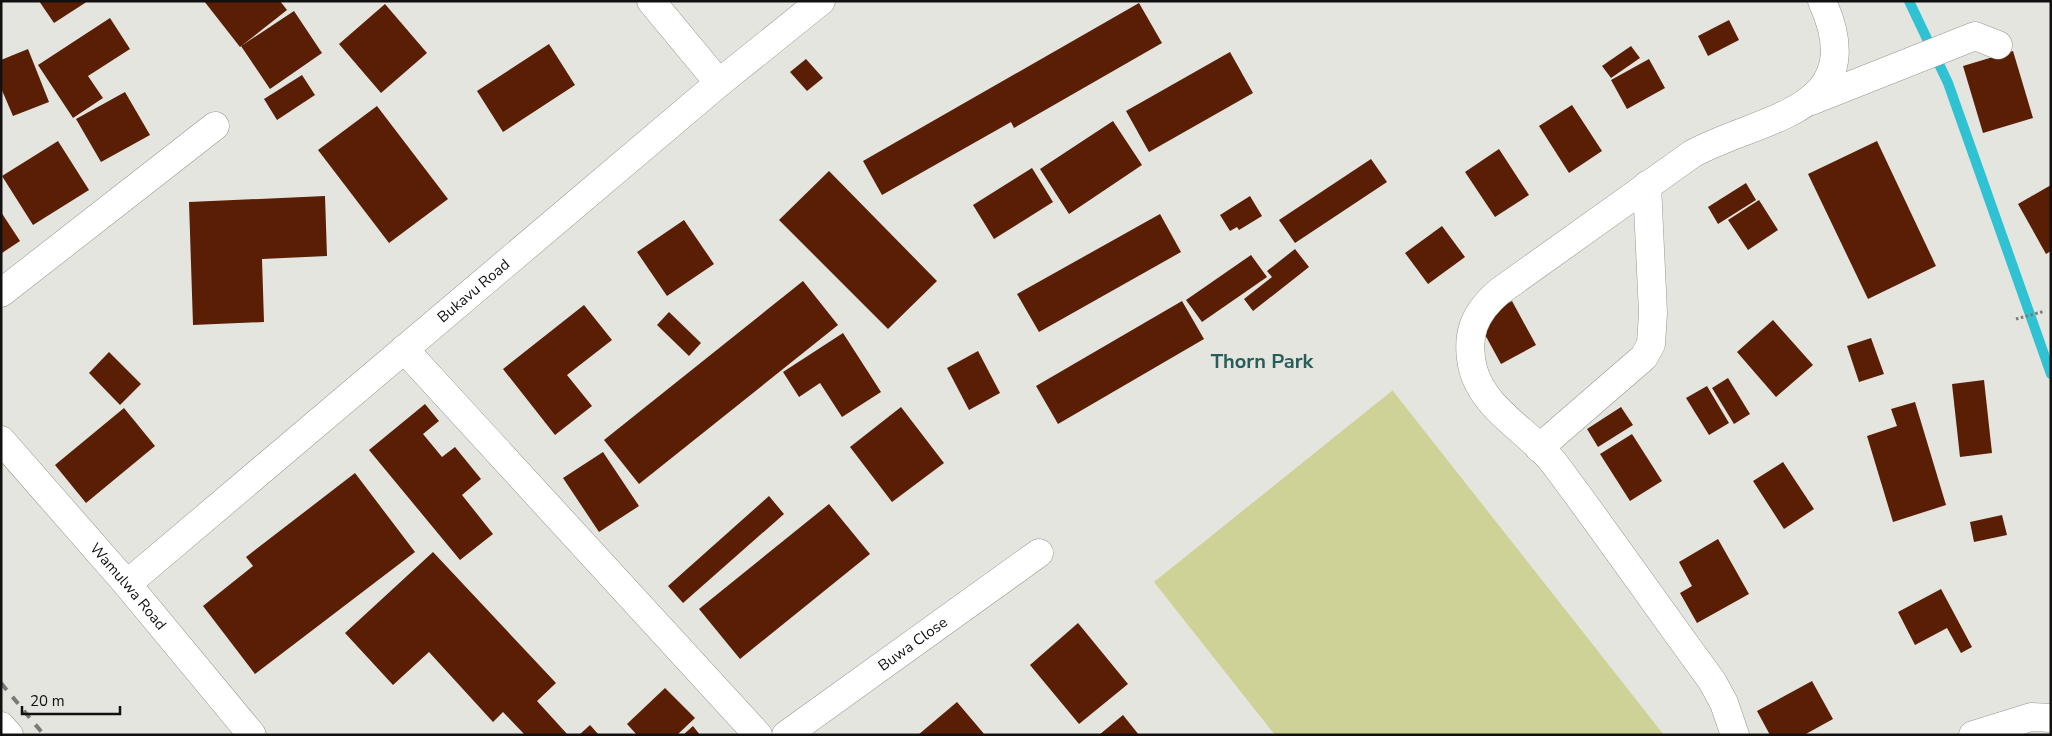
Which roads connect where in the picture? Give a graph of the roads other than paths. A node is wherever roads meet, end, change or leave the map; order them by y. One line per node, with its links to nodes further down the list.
1 (651, 1): 5 (street)
2 (821, 1): 5 (street, Bukavu Road)
3 (1822, 1): 6 (street)
4 (1998, 45): 6 (street)
5 (719, 83): 10 (street, Bukavu Road)
6 (1810, 102): 8 (street)
7 (215, 126): 9 (street)
8 (1647, 186): 12 (street); 12 (street)
9 (1, 293)
10 (404, 349): 14 (street, Bukavu Road); 19 (street)
11 (1, 440): 14 (street, Wamulwa Road)
12 (1539, 448): 21 (street)
13 (1039, 553): 20 (street, Buwa Close)
14 (127, 584): 18 (street, Wamulwa Road)
15 (2041, 718): 22 (street)
16 (1, 726): 17 (street)
17 (9, 735)
18 (252, 735)
19 (758, 735)
20 (786, 735)
21 (1735, 735)
22 (1973, 735)

